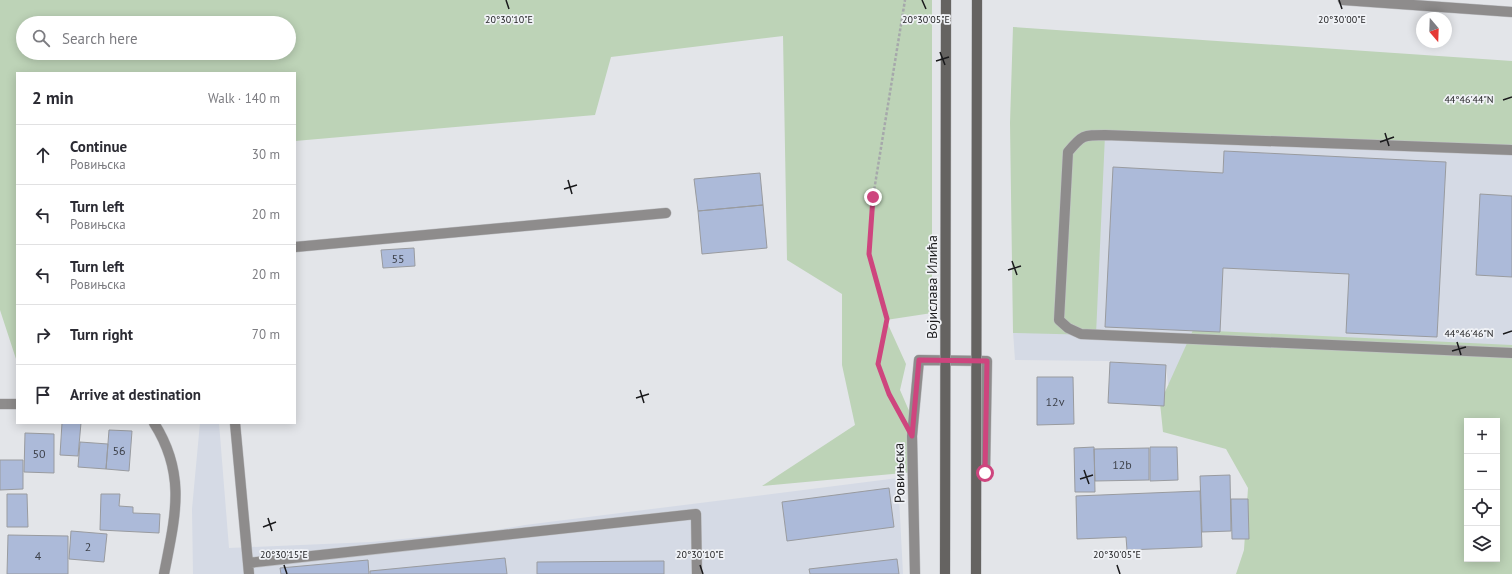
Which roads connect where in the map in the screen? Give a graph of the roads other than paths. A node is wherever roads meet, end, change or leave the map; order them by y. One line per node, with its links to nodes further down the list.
1 (946, 0): 19 (main road, Војислава Илића, bridge)
2 (977, 0): 20 (main road, bridge)
3 (1343, 0): 4 (street)
4 (1512, 12)
5 (1512, 150): 8 (street)
6 (666, 213): 7 (street)
7 (296, 247)
8 (1512, 353)
9 (0, 404): 10 (street)
10 (16, 404)
11 (155, 424): 15 (street)
12 (235, 424): 14 (street)
13 (985, 473): 18 (street, Ровињска)
14 (248, 563): 16 (street); 17 (street)
15 (164, 574)
16 (249, 574)
17 (697, 574)
18 (915, 574)
19 (945, 574)
20 (976, 574)

